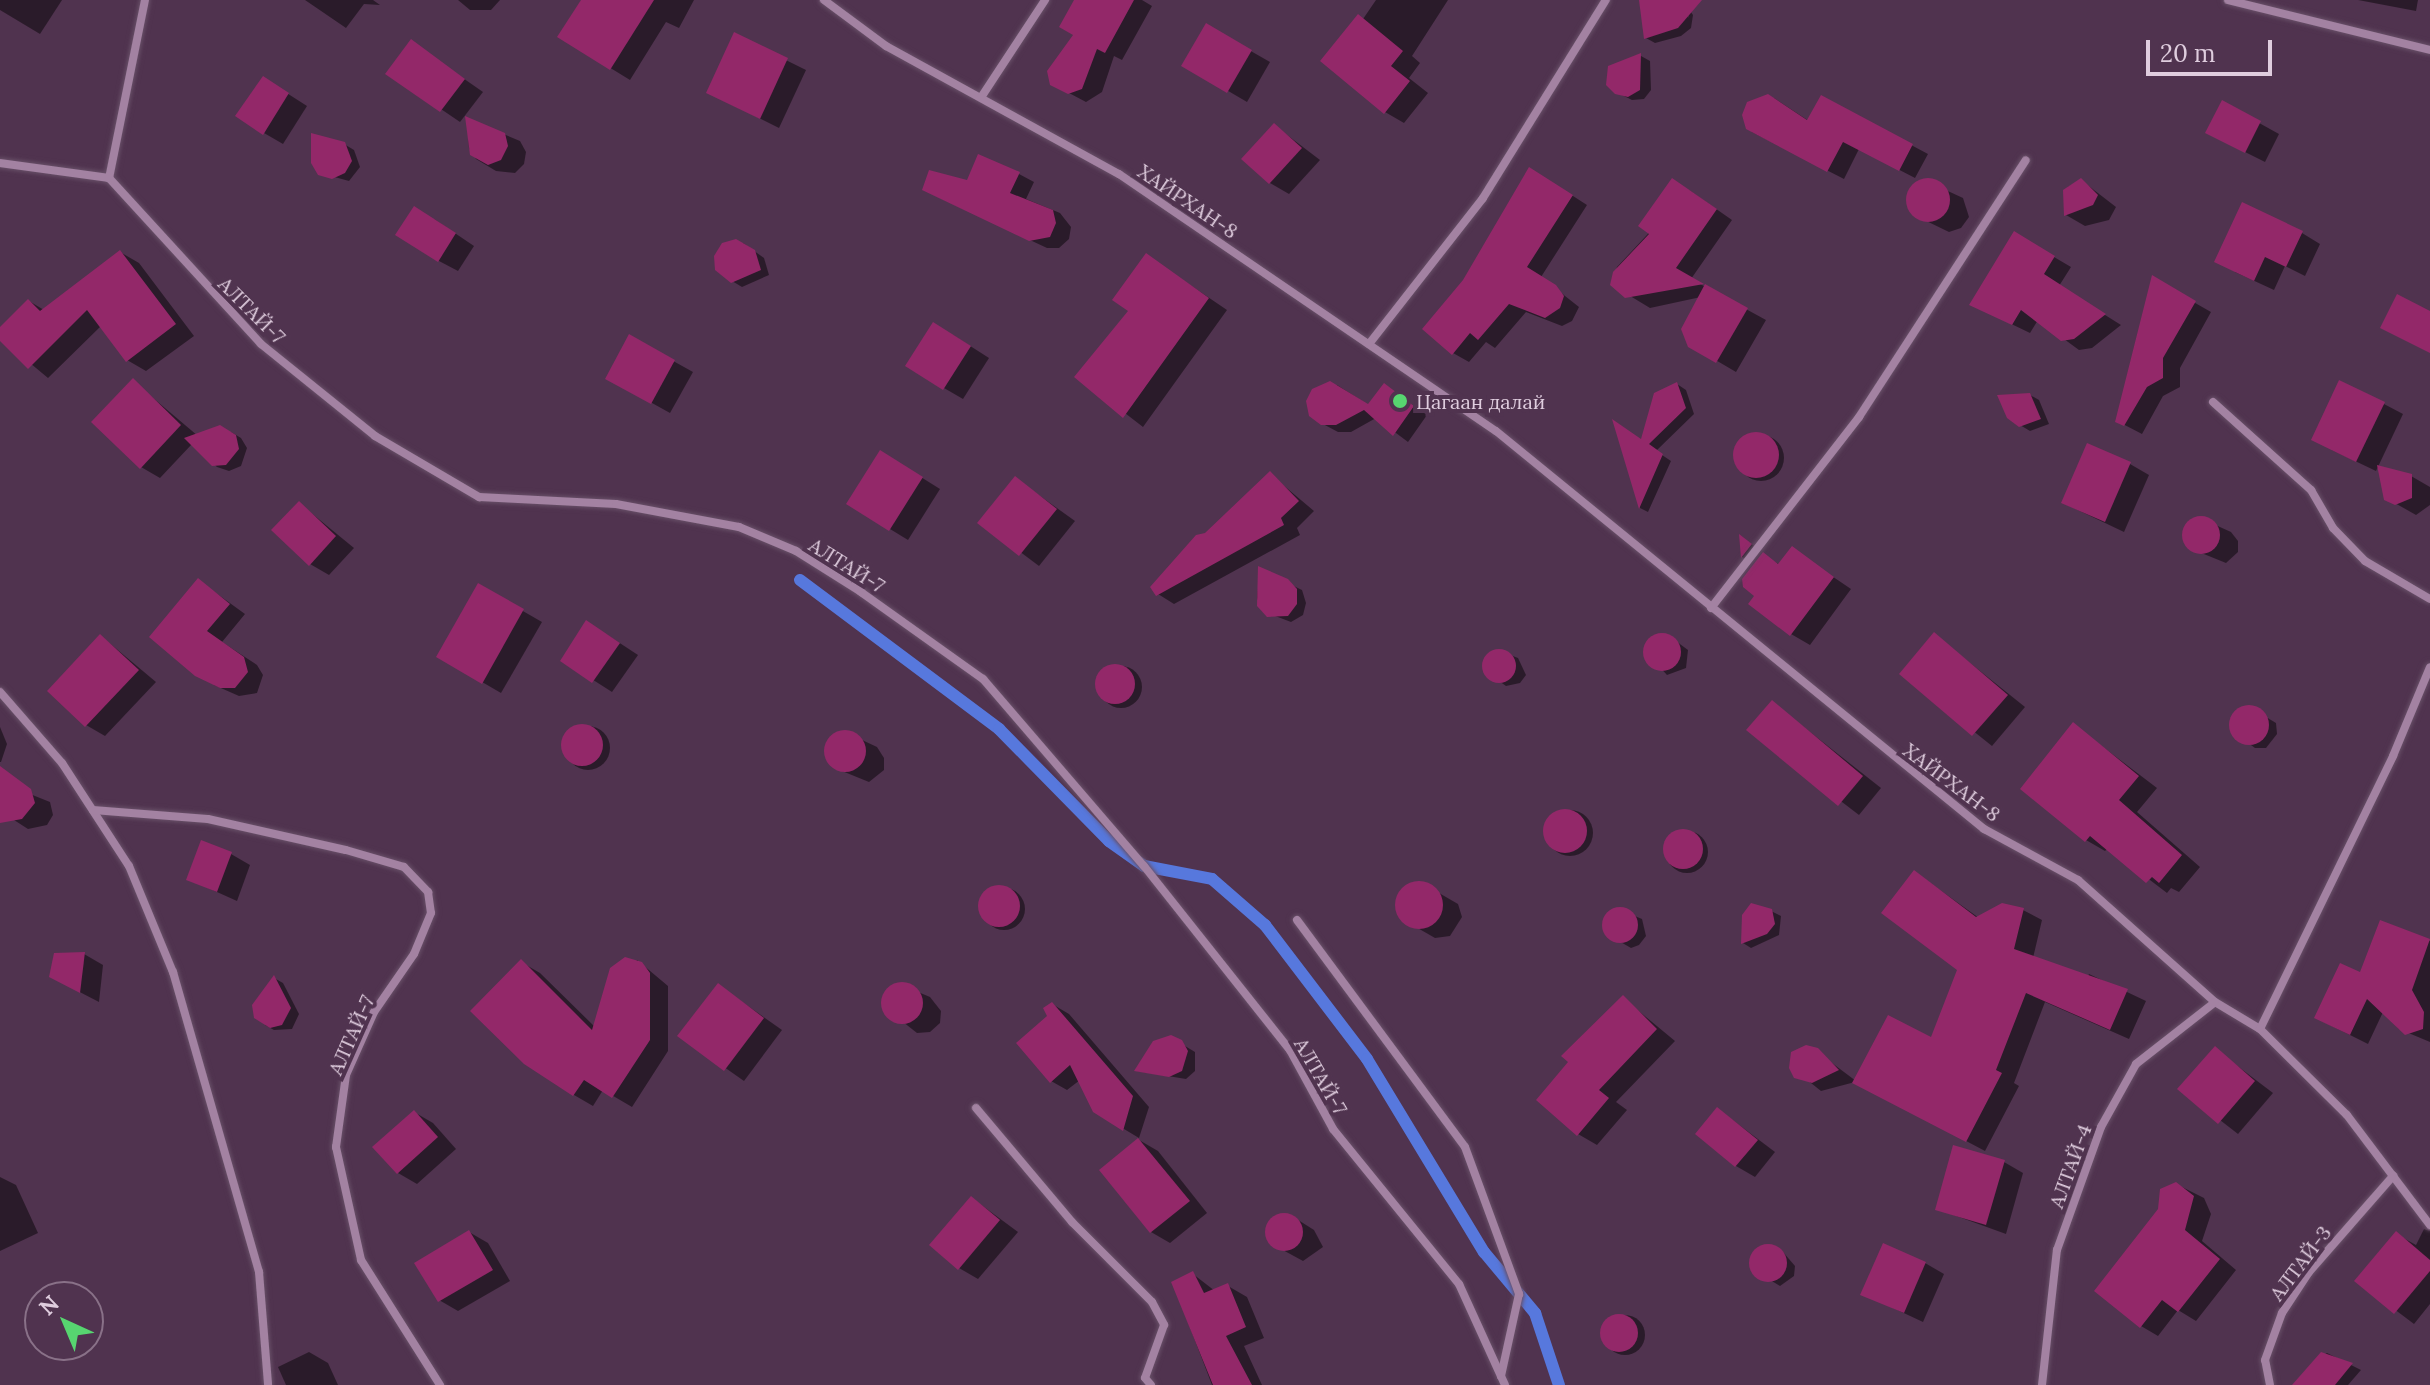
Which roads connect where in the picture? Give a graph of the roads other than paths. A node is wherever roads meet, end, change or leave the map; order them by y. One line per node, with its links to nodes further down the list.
1 (145, 0): 10 (street)
2 (824, 0): 7 (street, ХАЙРХАН-8)
3 (1045, 0): 7 (street)
4 (1606, 0): 11 (street)
5 (2228, 0): 6 (street)
6 (2430, 50)
7 (982, 96): 11 (street, ХАЙРХАН-8)
8 (2026, 160): 14 (street)
9 (0, 163): 10 (street)
10 (109, 178): 24 (street, АЛТАЙ-7)
11 (1369, 344): 14 (street, ХАЙРХАН-8)
12 (2213, 402): 13 (street)
13 (2430, 599)
14 (1711, 608): 19 (street, ХАЙРХАН-8)
15 (2430, 667): 20 (street)
16 (0, 692): 17 (street)
17 (93, 810): 25 (street); 26 (street, АЛТАЙ-7)
18 (1297, 920): 24 (street, АЛТАЙ-7)
19 (2215, 1002): 20 (street); 28 (street, АЛТАЙ-4)
20 (2260, 1029): 22 (street)
21 (976, 1108): 27 (street)
22 (2393, 1176): 23 (street); 29 (street, АЛТАЙ-3)
23 (2430, 1225)
24 (1503, 1381)
25 (268, 1385)
26 (440, 1385)
27 (1151, 1385)
28 (2042, 1385)
29 (2270, 1385)

